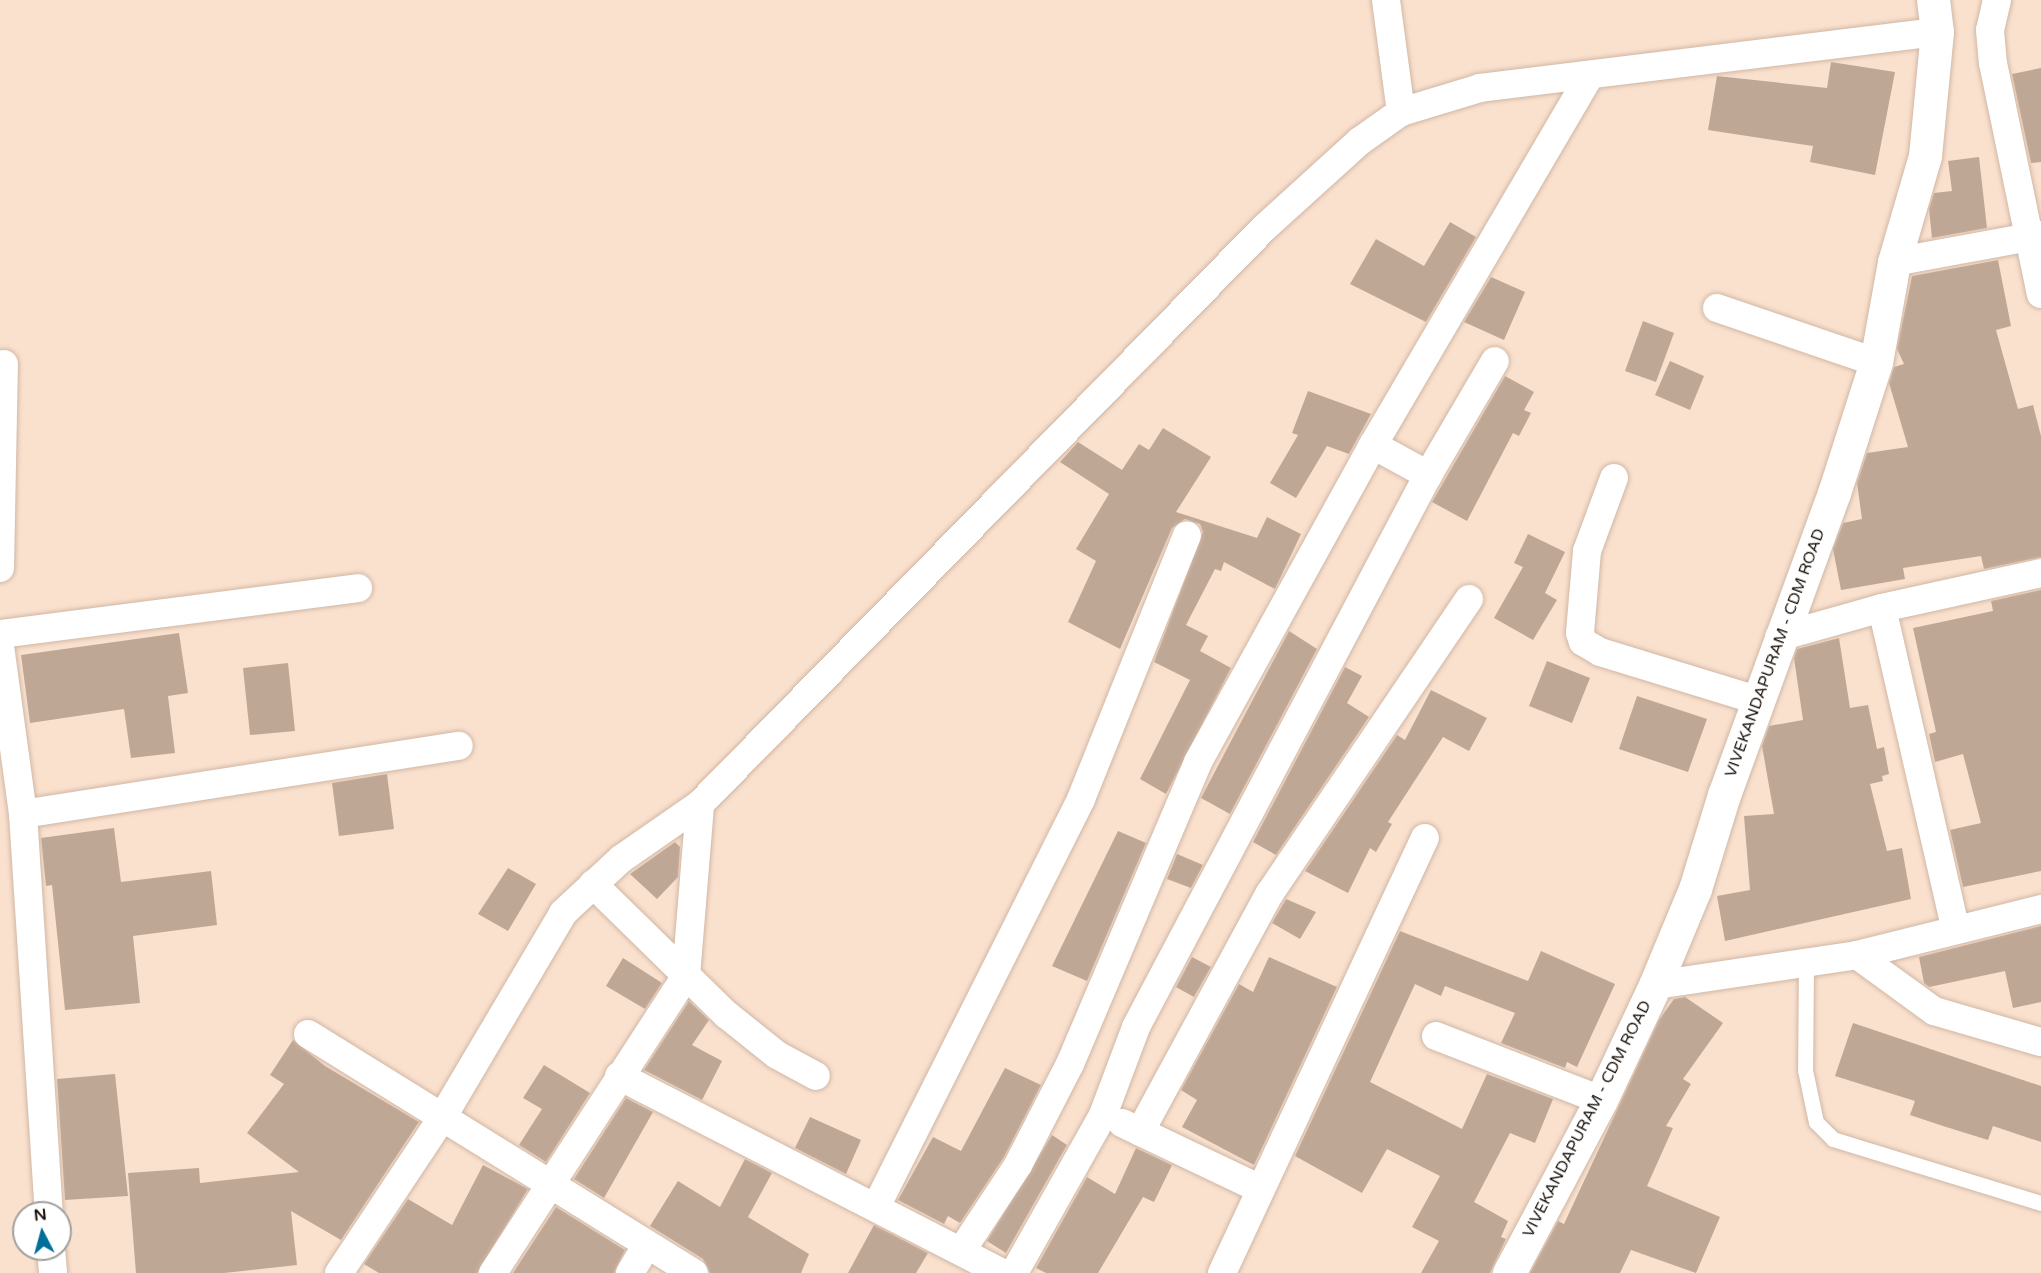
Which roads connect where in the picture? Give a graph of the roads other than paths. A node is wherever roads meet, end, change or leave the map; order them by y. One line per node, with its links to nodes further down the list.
1 (1386, 0): 6 (street)
2 (1933, 0): 4 (street, VIVEKANDAPURAM - CDM ROAD)
3 (1997, 0): 7 (street)
4 (1936, 32): 5 (street); 8 (street, VIVEKANDAPURAM - CDM ROAD)
5 (1590, 75): 6 (street); 14 (street)
6 (1401, 112): 28 (street)
7 (2035, 237): 8 (street); 9 (street)
8 (1894, 262): 12 (street, VIVEKANDAPURAM - CDM ROAD)
9 (2041, 294)
10 (1717, 308): 12 (street)
11 (1496, 361): 15 (street)
12 (1876, 362): 24 (street, VIVEKANDAPURAM - CDM ROAD)
13 (4, 364): 18 (street)
14 (1373, 445): 15 (street); 53 (street)
15 (1428, 475): 44 (street)
16 (1614, 478): 26 (street)
17 (1187, 535): 51 (street)
18 (0, 568)
19 (2041, 573): 22 (street)
20 (358, 588): 23 (street)
21 (1469, 598): 46 (street)
22 (1882, 608): 24 (street); 33 (street)
23 (0, 634)
24 (1779, 637): 26 (street, VIVEKANDAPURAM - CDM ROAD)
25 (0, 646): 29 (street)
26 (1757, 700): 37 (street, VIVEKANDAPURAM - CDM ROAD)
27 (459, 746): 29 (street)
28 (700, 804): 31 (street); 36 (street)
29 (23, 814): 49 (street)
30 (1425, 838): 48 (street)
31 (593, 884): 36 (street); 45 (street)
32 (2041, 909): 33 (street)
33 (1956, 930): 34 (street)
34 (1857, 955): 35 (street); 40 (street)
35 (1806, 964): 37 (street); 50 (lane)
36 (686, 976): 41 (street); 42 (street)
37 (1655, 985): 43 (street, VIVEKANDAPURAM - CDM ROAD)
38 (308, 1034): 45 (street)
39 (1436, 1036): 43 (street)
40 (2041, 1042)
41 (619, 1076): 47 (street); 51 (street)
42 (816, 1076)
43 (1601, 1100): 61 (street, VIVEKANDAPURAM - CDM ROAD)
44 (1103, 1115): 46 (street); 59 (street)
45 (442, 1118): 47 (street); 54 (street)
46 (1140, 1132): 48 (street)
47 (549, 1184): 52 (street); 55 (street)
48 (1258, 1188): 60 (street)
49 (48, 1201)
50 (2041, 1203)
51 (876, 1207): 53 (street)
52 (647, 1245): 56 (street); 57 (street)
53 (962, 1250): 58 (street)
54 (339, 1273)
55 (493, 1273)
56 (630, 1273)
57 (694, 1273)
58 (1003, 1273)
59 (1014, 1273)
60 (1222, 1273)
61 (1509, 1273)

